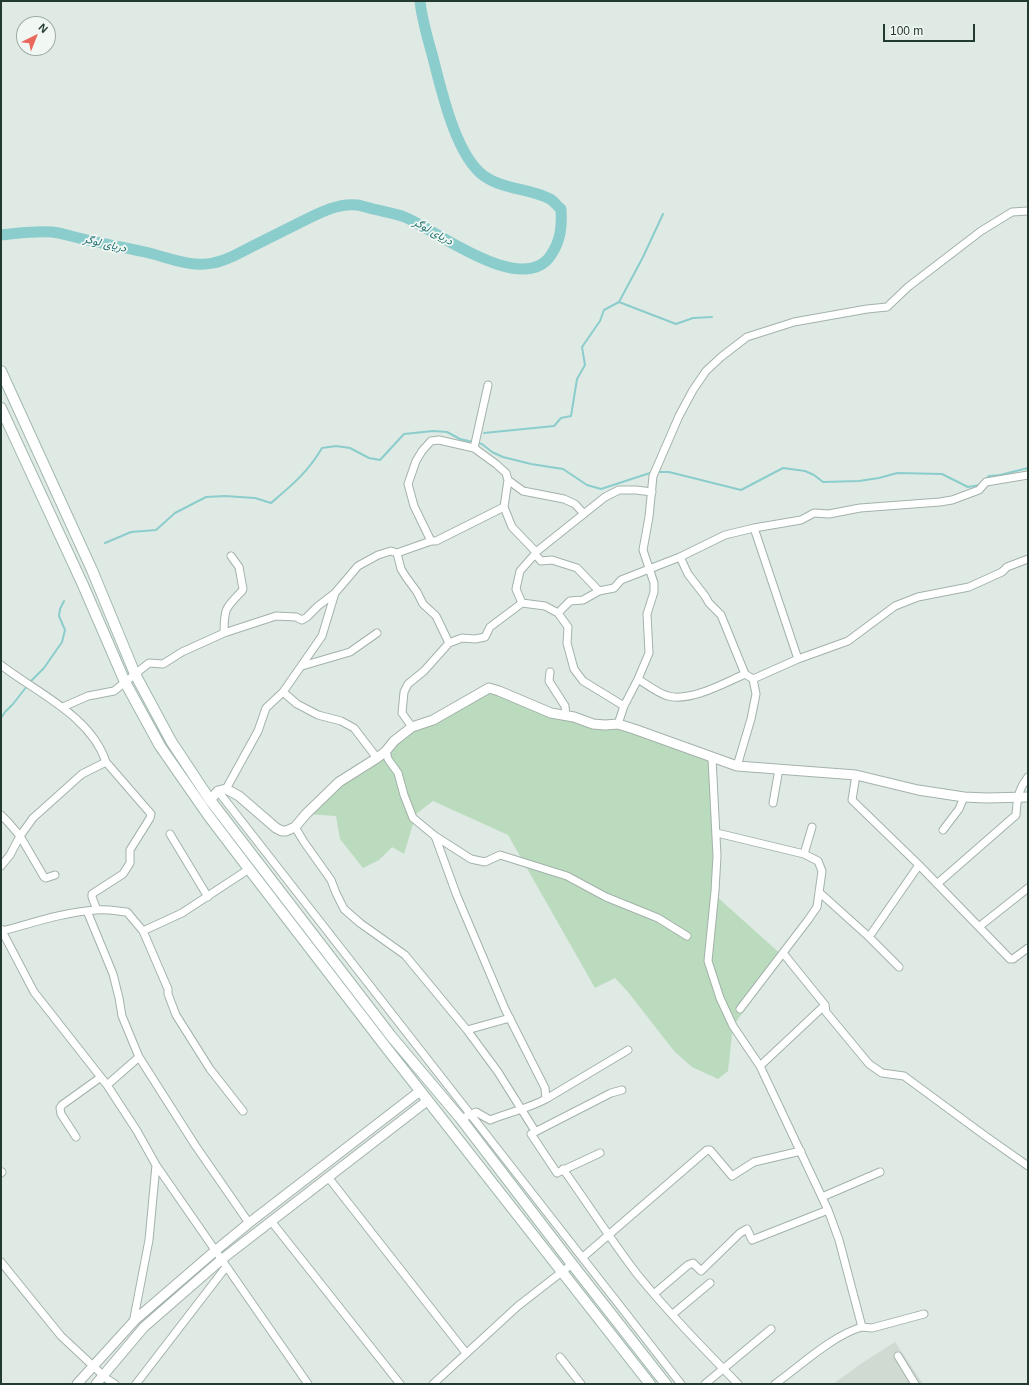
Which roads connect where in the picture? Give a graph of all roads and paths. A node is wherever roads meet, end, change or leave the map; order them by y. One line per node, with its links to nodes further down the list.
1 (1028, 211): 8 (street)
2 (1, 371): 30 (main road)
3 (488, 385): 5 (street)
4 (1, 408): 34 (main road)
5 (474, 444): 7 (street); 12 (street)
6 (1028, 475): 11 (street)
7 (508, 480): 9 (street); 10 (street)
8 (652, 492): 10 (street); 18 (street)
9 (504, 507): 12 (street); 14 (street)
10 (584, 514): 14 (street)
11 (754, 528): 16 (street); 26 (street)
12 (431, 541): 13 (street)
13 (397, 553): 20 (street); 25 (street)
14 (536, 553): 19 (street); 21 (street)
15 (231, 556): 23 (street)
16 (680, 557): 18 (street); 31 (street)
17 (1028, 559): 26 (street)
18 (649, 569): 19 (street); 32 (street)
19 (599, 591): 22 (street)
20 (335, 593): 23 (street); 28 (street)
21 (522, 603): 22 (street); 25 (street)
22 (558, 613): 36 (street)
23 (224, 633): 30 (street)
24 (377, 633): 28 (street)
25 (449, 643): 40 (street)
26 (798, 659): 33 (street)
27 (1, 665): 37 (street)
28 (302, 666): 35 (street)
29 (550, 672): 38 (street)
30 (135, 674): 34 (street); 53 (main road)
31 (745, 674): 32 (street); 33 (street)
32 (638, 679): 36 (street)
33 (753, 679): 45 (street)
34 (125, 682): 37 (street); 66 (main road)
35 (283, 692): 42 (street); 49 (street)
36 (624, 706): 39 (street)
37 (63, 707): 44 (street)
38 (566, 716): 39 (street); 40 (street)
39 (618, 724): 43 (street)
40 (412, 727): 41 (street)
41 (386, 751): 42 (street); 62 (street)
42 (377, 758): 56 (street)
43 (712, 758): 45 (street); 59 (street)
44 (106, 762): 61 (street); 72 (street)
45 (736, 766): 46 (street)
46 (779, 768): 47 (street); 54 (street)
47 (856, 775): 50 (street); 64 (street)
48 (1028, 777): 51 (street)
49 (222, 790): 53 (street); 56 (street); 97 (street)
50 (964, 797): 51 (street); 58 (street)
51 (1017, 797): 52 (street); 68 (street)
52 (1028, 797)
53 (210, 800): 98 (main road)
54 (773, 804)
55 (1, 815): 61 (street)
56 (295, 827): 85 (street)
57 (812, 827): 63 (street)
58 (943, 830)
59 (717, 833): 63 (street); 88 (street)
60 (170, 834): 71 (street)
61 (20, 836): 65 (street); 67 (street)
62 (435, 836): 77 (street); 84 (street)
63 (804, 854): 70 (street)
64 (919, 865): 68 (street); 78 (street)
65 (1, 866)
66 (249, 869): 71 (street); 92 (main road)
67 (55, 875)
68 (937, 884): 74 (street)
69 (1028, 888): 74 (street)
70 (819, 892): 78 (street); 80 (street)
71 (208, 897): 76 (street)
72 (97, 910): 73 (street); 76 (street)
73 (87, 911): 75 (street); 87 (street)
74 (980, 926): 79 (street)
75 (2, 930): 89 (street)
76 (143, 931): 96 (street)
77 (687, 936)
78 (869, 937): 81 (street)
79 (1028, 948)
80 (783, 953): 82 (street); 83 (street)
81 (899, 967)
82 (825, 1005): 88 (street); 104 (street)
83 (740, 1009)
84 (510, 1018): 85 (street); 93 (street)
85 (467, 1030): 95 (street)
86 (628, 1050): 93 (street)
87 (139, 1057): 90 (street); 111 (street)
88 (760, 1066): 101 (street)
89 (101, 1077): 90 (street); 100 (street)
90 (108, 1085): 103 (street)
91 (622, 1090): 99 (street)
92 (420, 1091): 94 (main road); 111 (street)
93 (546, 1099): 95 (street)
94 (427, 1100): 107 (street); 118 (main road)
95 (523, 1110): 97 (street); 99 (street)
96 (243, 1111)
97 (471, 1114): 98 (street); 114 (street)
98 (461, 1120): 117 (main road)
99 (535, 1131): 105 (street)
100 (76, 1137)
101 (801, 1151): 108 (street); 112 (street)
102 (600, 1153): 105 (street)
103 (156, 1165): 113 (street); 123 (street)
104 (1028, 1166)
105 (563, 1170): 112 (street)
106 (880, 1172): 108 (street)
107 (328, 1177): 110 (street); 126 (street)
108 (822, 1197): 109 (street)
109 (828, 1210): 120 (street); 124 (street)
110 (271, 1221): 116 (street); 137 (street)
111 (249, 1223): 113 (street)
112 (608, 1235): 114 (street); 120 (street)
113 (215, 1251): 116 (street); 123 (street)
114 (582, 1257): 142 (street)
115 (1, 1262): 129 (street)
116 (224, 1263): 131 (street); 135 (street); 136 (street)
117 (572, 1264): 118 (street); 141 (main road)
118 (562, 1272): 126 (street); 140 (main road)
119 (710, 1283): 121 (street)
120 (654, 1294): 121 (street)
121 (673, 1314): 130 (street)
122 (924, 1314): 124 (street)
123 (133, 1323): 129 (street)
124 (862, 1327): 145 (street)
125 (771, 1329): 130 (street)
126 (466, 1353): 138 (street)
127 (898, 1356): 146 (street)
128 (560, 1357): 139 (street)
129 (94, 1366): 131 (street); 132 (street)
130 (723, 1369): 143 (street); 144 (street)
131 (104, 1376): 133 (street); 134 (street)
132 (77, 1384)
133 (96, 1384)
134 (115, 1384)
135 (136, 1384)
136 (308, 1384)
137 (400, 1384)
138 (433, 1384)
139 (581, 1384)
140 (650, 1384)
141 (666, 1384)
142 (681, 1384)
143 (705, 1384)
144 (738, 1384)
145 (775, 1384)
146 (915, 1384)

